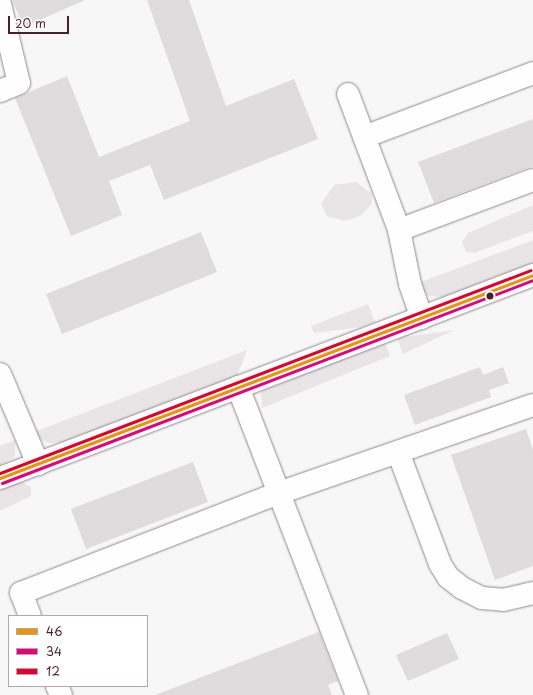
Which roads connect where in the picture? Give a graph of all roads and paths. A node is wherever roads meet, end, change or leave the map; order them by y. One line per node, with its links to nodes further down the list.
1 (0, 4): 3 (main road)
2 (533, 74): 5 (main road)
3 (0, 91)
4 (348, 94): 5 (main road)
5 (364, 137): 7 (main road)
6 (533, 180): 7 (main road)
7 (399, 230): 9 (main road)
8 (533, 275): 9 (main road)
9 (422, 318): 11 (main road)
10 (0, 374): 14 (main road)
11 (238, 387): 14 (main road); 16 (main road)
12 (533, 405): 13 (main road)
13 (398, 452): 16 (main road); 17 (main road)
14 (38, 464): 15 (main road)
15 (0, 478)
16 (279, 493): 18 (main road); 19 (main road)
17 (533, 593)
18 (30, 615)
19 (357, 695)

